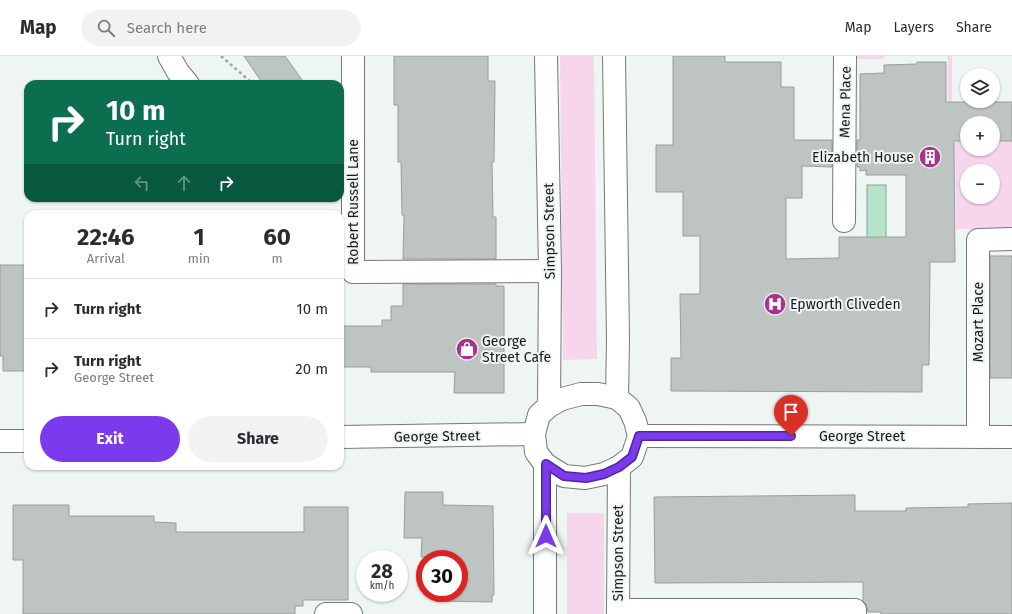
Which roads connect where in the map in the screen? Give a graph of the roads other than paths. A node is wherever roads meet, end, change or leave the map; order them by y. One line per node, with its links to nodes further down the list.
1 (169, 56): 6 (street)
2 (353, 56): 9 (street, Robert Russell Lane)
3 (546, 56): 9 (street, Simpson Street)
4 (614, 56): 10 (street)
5 (846, 56): 7 (street, Mena Place)
6 (185, 80)
7 (844, 221)
8 (1012, 239): 15 (street, Mozart Place)
9 (550, 271): 11 (street, Simpson Street)
10 (617, 398): 11 (street); 13 (street)
11 (549, 406): 12 (street)
12 (534, 434): 14 (street, George Street); 19 (street)
13 (639, 436): 15 (street, George Street); 20 (street)
14 (344, 437)
15 (978, 437): 16 (street, George Street)
16 (1012, 437)
17 (0, 441): 18 (street)
18 (24, 441)
19 (546, 464): 20 (street); 24 (street)
20 (619, 467): 21 (street, Simpson Street)
21 (618, 612): 25 (street)
22 (326, 614): 23 (street)
23 (352, 614)
24 (546, 614)
25 (855, 614)

